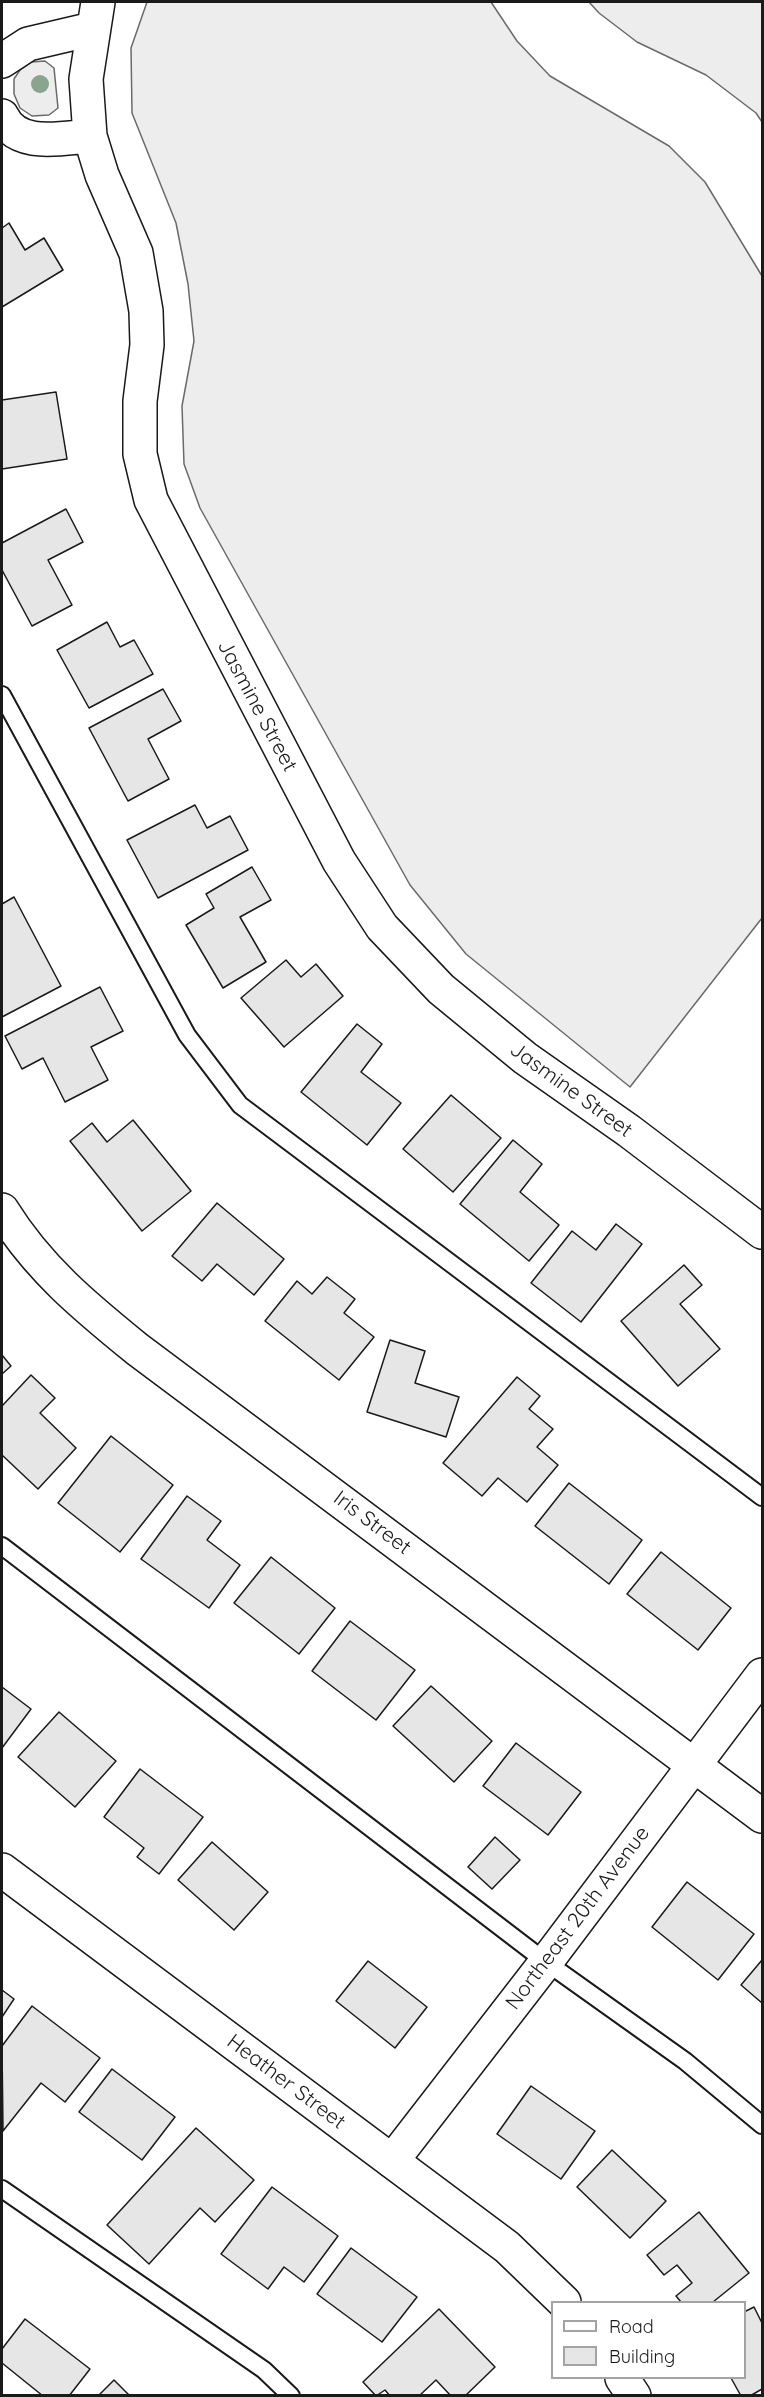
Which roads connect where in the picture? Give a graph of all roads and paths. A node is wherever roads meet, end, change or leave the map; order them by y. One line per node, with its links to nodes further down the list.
1 (95, 15): 2 (street); 4 (street, Jasmine Street)
2 (2, 61)
3 (2, 116): 4 (street)
4 (90, 136): 7 (street, Jasmine Street)
5 (2, 695): 8 (lane)
6 (2, 1210): 11 (street, Iris Street)
7 (762, 1232)
8 (762, 1497)
9 (2, 1546): 14 (lane)
10 (762, 1675): 11 (street, Northeast 20th Avenue)
11 (694, 1763): 12 (street, Iris Street); 14 (street, Northeast 20th Avenue)
12 (762, 1816)
13 (2, 1870): 16 (street, Heather Street)
14 (546, 1962): 15 (lane); 16 (street, Northeast 20th Avenue)
15 (762, 2125)
16 (392, 2161): 18 (street, Heather Street)
17 (2, 2189): 20 (lane)
18 (563, 2301)
19 (623, 2379): 21 (street)
20 (291, 2396)
21 (634, 2396)

